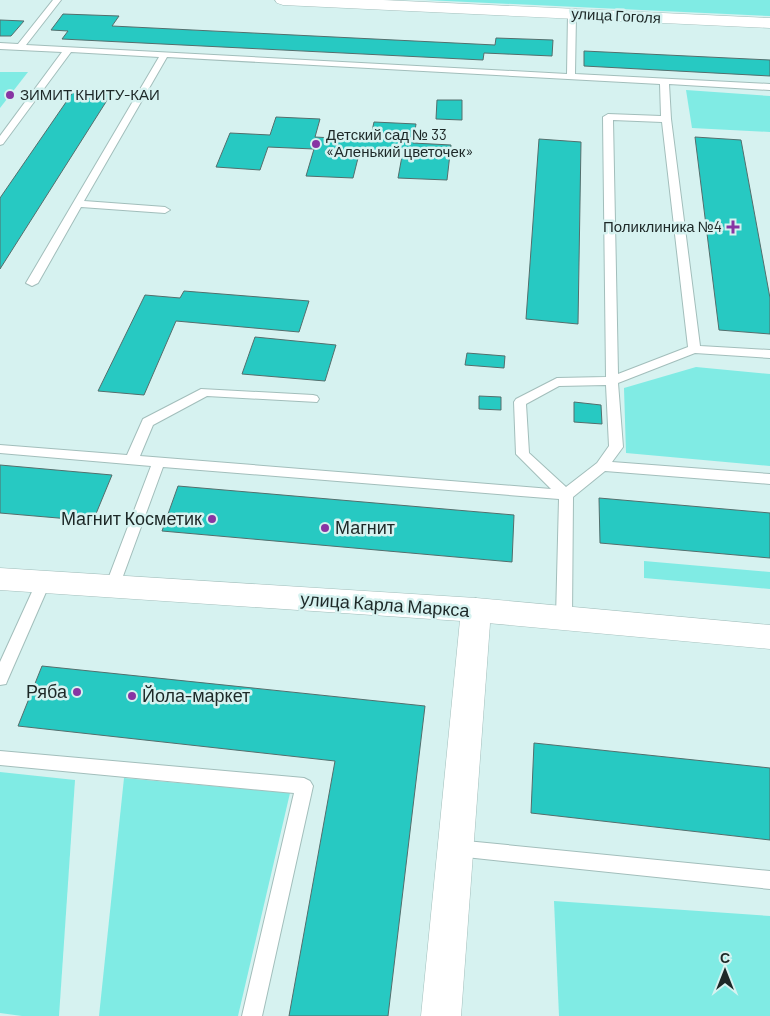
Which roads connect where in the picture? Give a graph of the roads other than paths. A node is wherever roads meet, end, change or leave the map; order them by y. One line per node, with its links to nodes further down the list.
1 (57, 0): 6 (lane)
2 (283, 0): 3 (street, улица Гоголя)
3 (572, 14): 4 (street, улица Гоголя); 9 (lane)
4 (770, 23)
5 (0, 46): 6 (lane)
6 (20, 47): 7 (lane)
7 (68, 50): 8 (lane); 13 (lane)
8 (164, 55): 9 (lane); 14 (lane)
9 (571, 76): 10 (lane)
10 (664, 81): 11 (lane); 12 (lane)
11 (770, 87)
12 (666, 119): 17 (lane); 19 (lane)
13 (0, 142)
14 (77, 204): 15 (lane); 16 (lane)
15 (165, 210)
16 (32, 283)
17 (694, 349): 18 (lane); 19 (lane)
18 (770, 354)
19 (612, 381): 24 (lane); 26 (lane)
20 (314, 400): 22 (lane)
21 (0, 449): 22 (lane)
22 (132, 459): 23 (lane)
23 (159, 461): 26 (lane); 29 (lane)
24 (602, 466): 25 (lane); 26 (lane)
25 (770, 480)
26 (566, 495): 31 (lane)
27 (0, 579): 28 (street, улица Карла Маркса)
28 (43, 583): 29 (street, улица Карла Маркса); 33 (lane)
29 (112, 587): 30 (street, улица Карла Маркса)
30 (476, 610): 31 (street, улица Карла Маркса); 35 (street)
31 (564, 618): 32 (street, улица Карла Маркса)
32 (770, 637)
33 (0, 679)
34 (0, 758): 37 (lane)
35 (456, 848): 36 (lane); 38 (street)
36 (770, 880)
37 (252, 1016)
38 (441, 1016)

